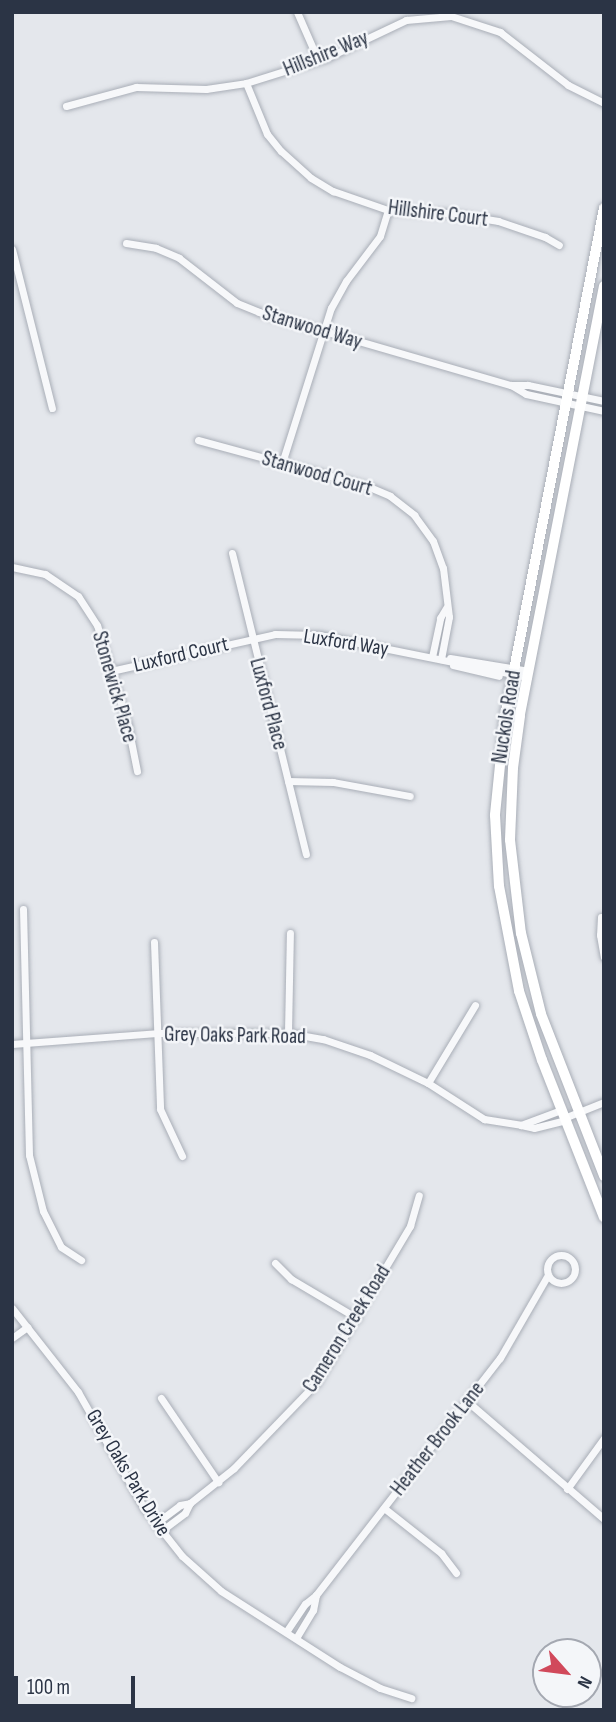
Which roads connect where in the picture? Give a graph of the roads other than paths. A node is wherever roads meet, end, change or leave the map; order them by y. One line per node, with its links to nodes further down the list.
1 (297, 12): 2 (street)
2 (318, 60): 3 (street, Hillshire Way); 4 (street, Hillshire Way)
3 (246, 83): 5 (street, Hillshire Way); 7 (street, Hillshire Court)
4 (604, 103)
5 (65, 106)
6 (604, 208): 13 (main road, Nuckols Road)
7 (388, 210): 9 (street, Hillshire Court); 12 (street)
8 (126, 243): 12 (street, Stanwood Way)
9 (559, 245)
10 (12, 249): 16 (street)
11 (604, 286): 15 (main road, Nuckols Road)
12 (324, 331): 13 (street, Stanwood Way); 19 (street)
13 (566, 399): 15 (street, Stanwood Way); 27 (main road, Nuckols Road)
14 (604, 401): 15 (street)
15 (581, 402): 17 (street); 28 (main road, Nuckols Road)
16 (52, 408)
17 (604, 411)
18 (198, 440): 19 (street, Stanwood Court)
19 (282, 463): 22 (street, Stanwood Court)
20 (232, 554): 23 (street, Luxford Place)
21 (12, 567): 26 (street, Stonewick Place)
22 (446, 608): 24 (street, Stanwood Court); 25 (street, Stanwood Court)
23 (251, 639): 24 (street, Luxford Way); 26 (street, Luxford Court); 30 (street, Luxford Place)
24 (432, 657): 25 (street, Luxford Way)
25 (441, 659): 27 (street, Luxford Way)
26 (111, 671): 29 (street, Stonewick Place)
27 (513, 674): 28 (street, Luxford Way); 46 (main road, Nuckols Road)
28 (528, 676): 45 (main road, Nuckols Road)
29 (138, 771)
30 (288, 781): 31 (street); 32 (street, Luxford Place)
31 (410, 796)
32 (306, 854)
33 (23, 909): 42 (street)
34 (601, 917): 37 (street)
35 (290, 933): 39 (street)
36 (154, 942): 40 (street)
37 (604, 957)
38 (475, 1005): 43 (street)
39 (288, 1033): 40 (street, Grey Oaks Park Road); 43 (street, Grey Oaks Park Road)
40 (157, 1034): 42 (street, Grey Oaks Park Road); 47 (street)
41 (12, 1044): 42 (street, Grey Oaks Park Road)
42 (28, 1044): 51 (street)
43 (428, 1083): 46 (street, Grey Oaks Park Road)
44 (604, 1102): 45 (street, Grey Oaks Park Road)
45 (578, 1113): 46 (street, Grey Oaks Park Road); 48 (main road, Nuckols Road)
46 (563, 1116): 50 (main road, Nuckols Road)
47 (183, 1156)
48 (604, 1176)
49 (419, 1195): 55 (street, Cameron Creek Road)
50 (604, 1217)
51 (81, 1260)
52 (275, 1263): 55 (street)
53 (548, 1275): 59 (street, Heather Brook Lane)
54 (12, 1308): 56 (street, Grey Oaks Park Drive)
55 (357, 1318): 61 (street, Cameron Creek Road)
56 (27, 1327): 57 (street); 66 (street, Grey Oaks Park Drive)
57 (12, 1338)
58 (161, 1398): 61 (street)
59 (468, 1402): 62 (street); 64 (street, Heather Brook Lane)
60 (604, 1438): 62 (street)
61 (218, 1482): 63 (street, Cameron Creek Road)
62 (567, 1489): 65 (street)
63 (190, 1503): 66 (street, Cameron Creek Road); 67 (street, Cameron Creek Road)
64 (384, 1508): 68 (street); 69 (street, Heather Brook Lane)
65 (604, 1519)
66 (155, 1524): 67 (street, Grey Oaks Park Drive)
67 (161, 1531): 70 (street, Grey Oaks Park Drive)
68 (456, 1573)
69 (316, 1595): 70 (street, Heather Brook Lane); 71 (street)
70 (286, 1632): 71 (street, Grey Oaks Park Drive)
71 (296, 1639): 72 (street, Grey Oaks Park Drive)
72 (411, 1698)

